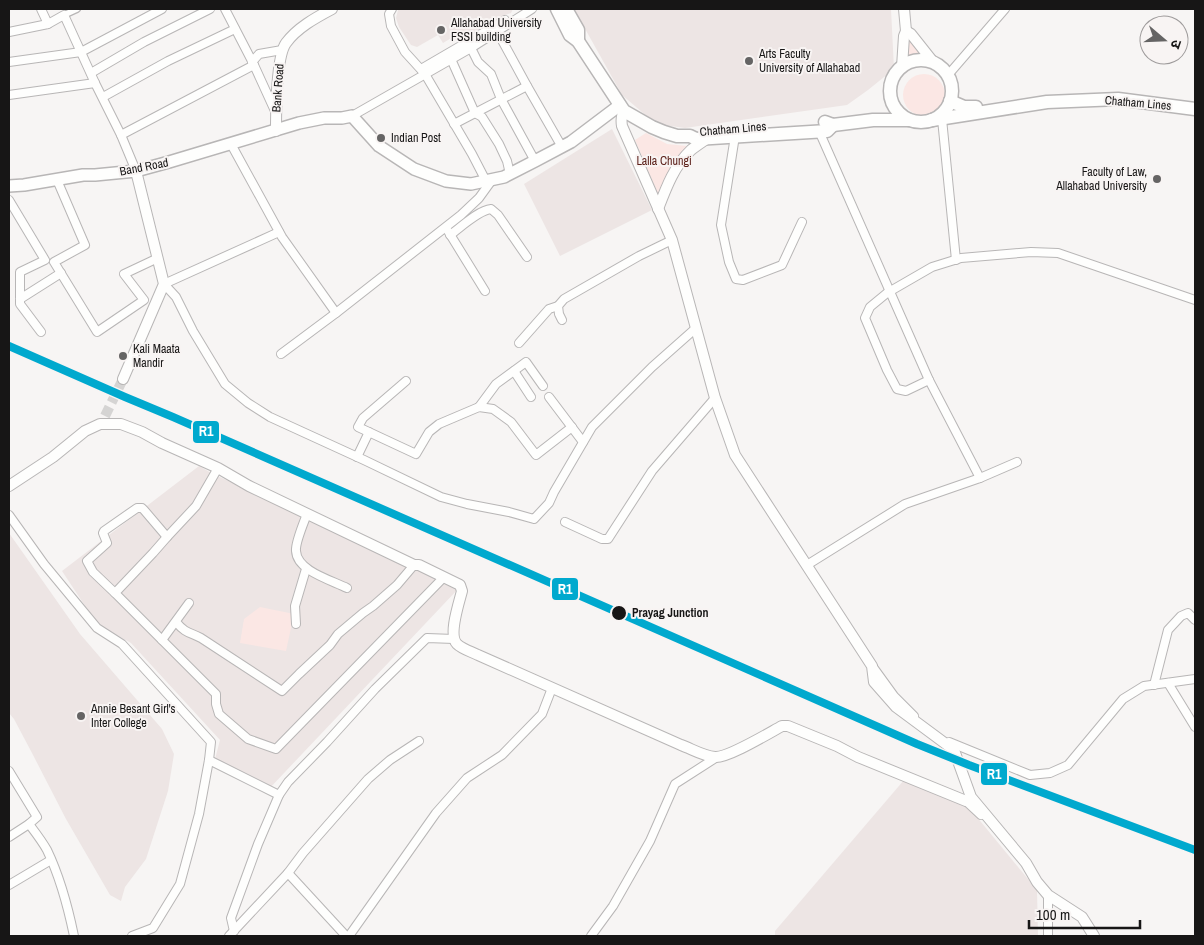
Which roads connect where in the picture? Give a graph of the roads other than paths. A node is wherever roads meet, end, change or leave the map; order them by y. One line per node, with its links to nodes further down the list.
1 (41, 9): 15 (street)
2 (77, 9): 14 (street)
3 (162, 9): 23 (street)
4 (210, 9): 30 (street)
5 (225, 9): 16 (street)
6 (332, 9): 22 (street, Bank Road)
7 (392, 9): 29 (street)
8 (524, 9): 29 (street)
9 (532, 9): 17 (street)
10 (557, 9): 20 (highway)
11 (566, 9): 20 (highway)
12 (904, 9): 18 (street)
13 (1005, 9): 31 (street)
14 (64, 15): 15 (street); 23 (street)
15 (48, 24): 19 (street)
16 (235, 28): 27 (street); 35 (street)
17 (497, 31): 21 (street); 33 (street)
18 (906, 31): 26 (street); 28 (street)
19 (9, 32)
20 (578, 41): 39 (highway)
21 (471, 48): 24 (street); 36 (street)
22 (282, 50): 27 (street); 41 (street, Bank Road)
23 (81, 52): 25 (street); 30 (street)
24 (451, 59): 29 (street); 42 (street)
25 (9, 62)
26 (934, 63): 28 (highway); 31 (highway)
27 (253, 64): 41 (street); 50 (street)
28 (902, 67): 45 (highway)
29 (423, 71): 43 (street); 46 (street)
30 (91, 73): 32 (street)
31 (948, 75): 38 (highway)
32 (95, 84): 34 (street); 35 (street)
33 (527, 86): 36 (street); 55 (street)
34 (9, 95)
35 (103, 96): 50 (street)
36 (501, 99): 42 (street); 56 (street)
37 (1195, 100): 38 (highway, Chatham Lines)
38 (950, 101): 44 (highway)
39 (622, 108): 51 (highway); 55 (main road); 63 (street)
40 (1195, 109): 44 (highway, Chatham Lines)
41 (276, 113): 48 (street, Bank Road)
42 (475, 113): 46 (street); 58 (street)
43 (352, 116): 48 (main road, Band Road); 60 (main road)
44 (937, 119): 45 (highway, Chatham Lines); 71 (street)
45 (909, 120): 47 (highway, Chatham Lines)
46 (454, 124): 60 (street)
47 (834, 125): 49 (highway, Chatham Lines); 51 (highway, Chatham Lines)
48 (276, 131): 54 (main road, Band Road)
49 (818, 131): 52 (highway, Chatham Lines); 75 (street)
50 (121, 134): 57 (street)
51 (690, 136): 53 (highway, Chatham Lines)
52 (735, 136): 53 (highway, Chatham Lines); 64 (street)
53 (708, 138): 63 (street)
54 (231, 144): 57 (main road, Band Road); 66 (street)
55 (562, 147): 56 (main road)
56 (535, 161): 58 (main road)
57 (136, 171): 59 (main road, Band Road); 70 (street)
58 (510, 174): 60 (main road)
59 (56, 180): 61 (main road, Band Road); 72 (street)
60 (489, 180): 65 (street)
61 (9, 186)
62 (9, 200): 76 (street)
63 (658, 209): 68 (street)
64 (802, 222)
65 (446, 227): 67 (street); 79 (street)
66 (279, 232): 73 (street); 79 (street)
67 (450, 235): 69 (street); 74 (street)
68 (672, 240): 78 (street); 81 (street)
69 (527, 257)
70 (158, 258): 72 (street); 73 (street)
71 (956, 260): 75 (street); 77 (street)
72 (61, 273): 76 (street)
73 (164, 284): 86 (street); 99 (street)
74 (484, 292)
75 (890, 292): 87 (street); 87 (street)
76 (20, 299): 82 (street)
77 (1195, 300)
78 (558, 306): 80 (street); 83 (street)
79 (336, 313): 84 (street)
80 (562, 320)
81 (696, 328): 92 (street); 98 (street)
82 (41, 332)
83 (519, 343)
84 (281, 354)
85 (514, 371): 89 (street); 91 (street); 93 (street)
86 (123, 379)
87 (929, 380): 102 (street)
88 (406, 381): 97 (street)
89 (543, 386)
90 (550, 397): 95 (street)
91 (531, 398)
92 (714, 398): 106 (street); 109 (street)
93 (480, 407): 95 (street); 97 (street)
94 (105, 416): 96 (street)
95 (572, 427): 98 (street)
96 (85, 431): 101 (street); 103 (street)
97 (369, 432): 99 (street)
98 (583, 442): 99 (street)
99 (358, 457)
100 (1017, 462): 102 (street)
101 (218, 468): 104 (street); 107 (street)
102 (980, 478): 109 (street)
103 (9, 486)
104 (307, 514): 108 (street); 110 (street)
105 (9, 515): 128 (street)
106 (565, 522)
107 (167, 537): 113 (street); 113 (street)
108 (414, 565): 111 (street); 116 (street)
109 (808, 566): 120 (street)
110 (306, 569): 112 (street); 117 (street)
111 (444, 578): 118 (street); 119 (street)
112 (347, 588)
113 (115, 593): 119 (street)
114 (189, 603): 116 (street)
115 (1195, 620): 123 (street)
116 (176, 622): 119 (street)
117 (296, 624)
118 (454, 639): 124 (street); 130 (street)
119 (162, 640)
120 (872, 666): 123 (street); 136 (street)
121 (1195, 679): 122 (street)
122 (1168, 682): 123 (street); 125 (street)
123 (1154, 685)
124 (552, 688): 127 (street); 142 (street)
125 (1195, 727)
126 (419, 741): 135 (street)
127 (717, 758): 131 (street); 143 (street)
128 (209, 760): 130 (street); 141 (street)
129 (9, 771): 132 (street)
130 (278, 795): 139 (street)
131 (966, 801): 136 (street)
132 (28, 824): 133 (street); 134 (street)
133 (9, 837)
134 (51, 860): 137 (street); 140 (street)
135 (288, 873): 139 (street); 142 (street)
136 (1037, 882): 138 (street)
137 (9, 885)
138 (1048, 895): 144 (street); 145 (street)
139 (231, 934)
140 (74, 936)
141 (132, 936)
142 (347, 936)
143 (591, 936)
144 (1048, 936)
145 (1094, 936)

